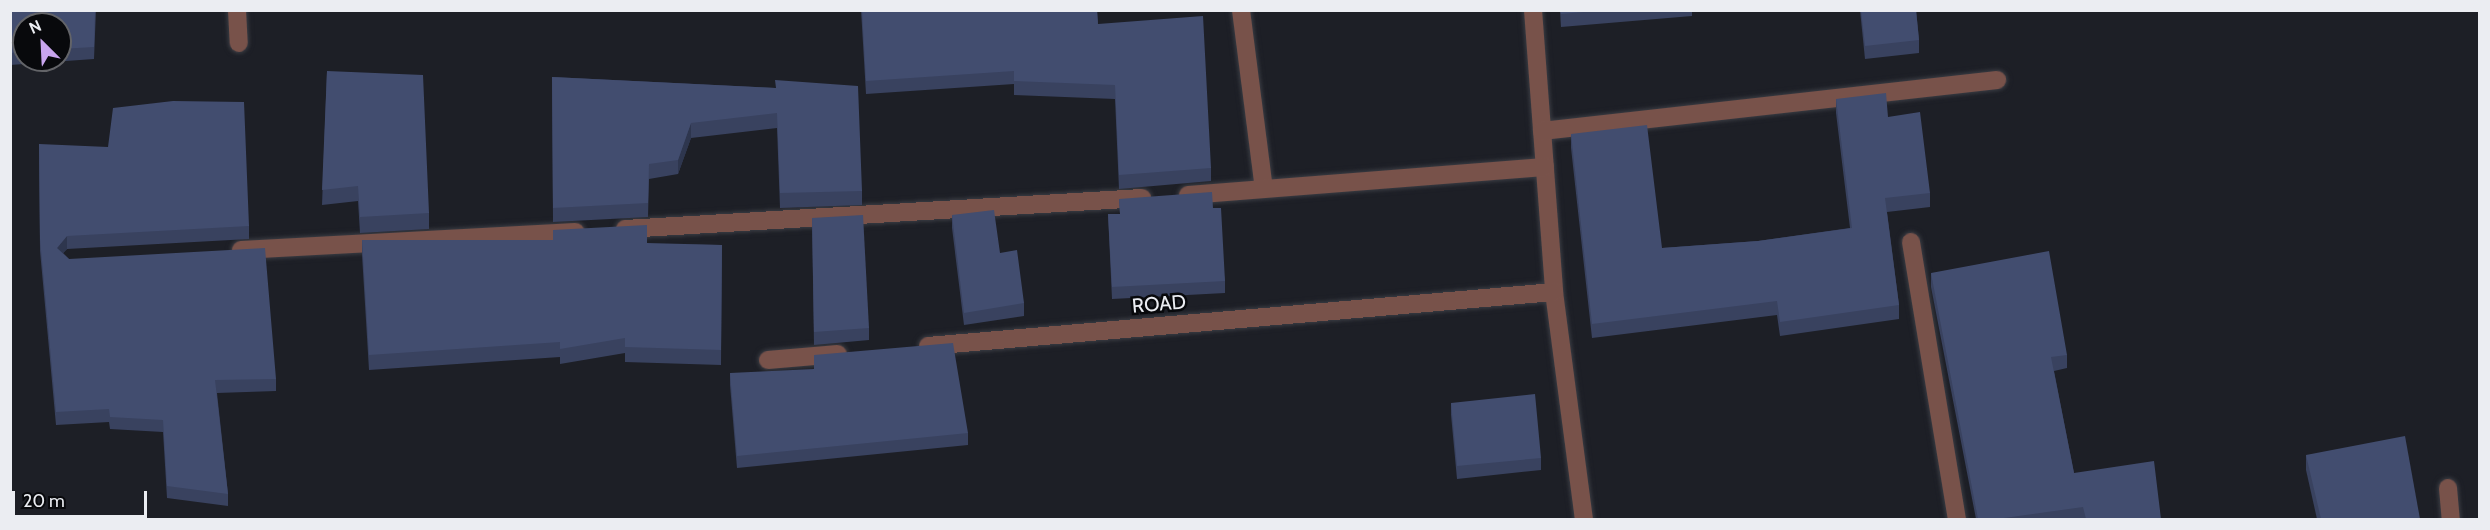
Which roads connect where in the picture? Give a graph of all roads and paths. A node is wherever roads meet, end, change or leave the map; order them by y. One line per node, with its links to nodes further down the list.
1 (237, 10): 4 (street)
2 (1241, 10): 8 (street)
3 (1533, 10): 6 (street)
4 (239, 43)
5 (1997, 80): 6 (street)
6 (1542, 131): 7 (street)
7 (1545, 167): 8 (street); 11 (street)
8 (1264, 189): 10 (street)
9 (1911, 242): 17 (street)
10 (224, 251)
11 (1554, 292): 12 (street, ROAD); 16 (street)
12 (911, 348)
13 (864, 352): 14 (street)
14 (768, 360)
15 (2448, 488): 18 (street)
16 (1584, 519)
17 (1957, 519)
18 (2451, 519)

